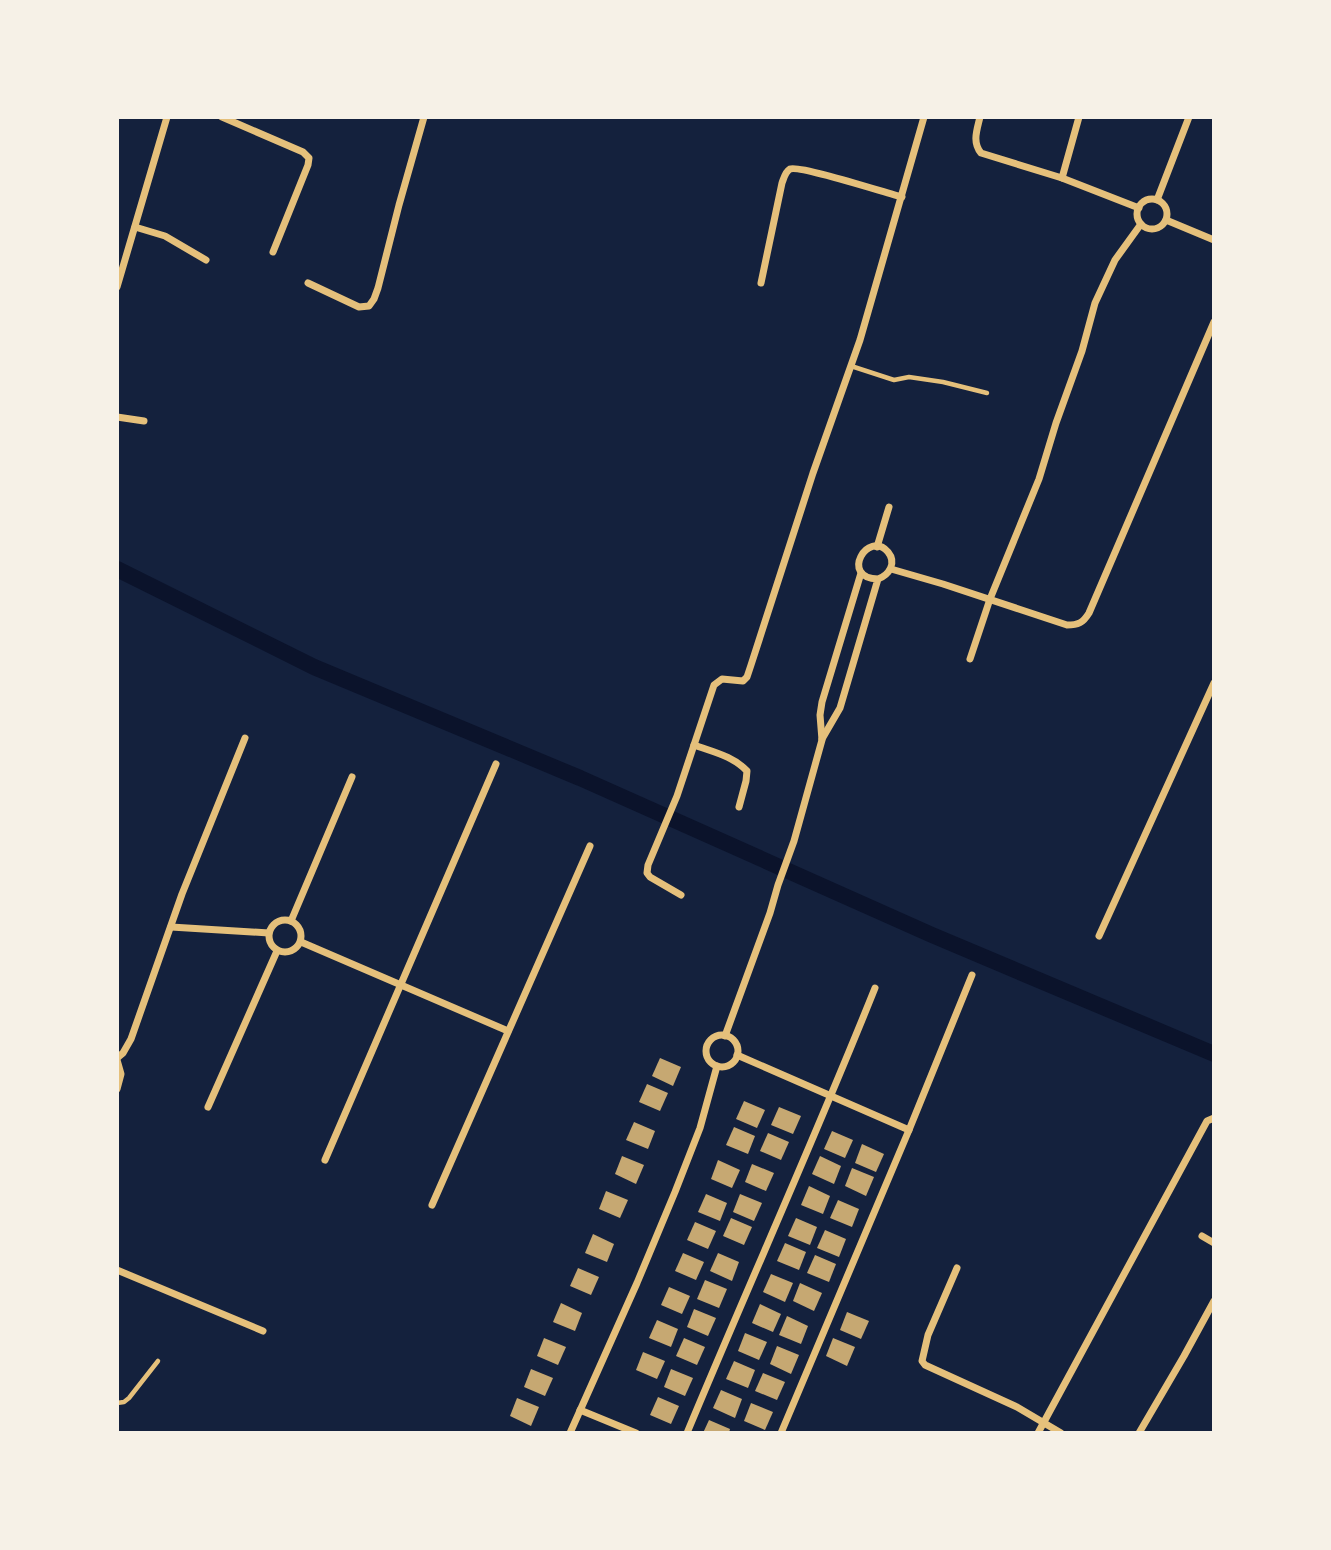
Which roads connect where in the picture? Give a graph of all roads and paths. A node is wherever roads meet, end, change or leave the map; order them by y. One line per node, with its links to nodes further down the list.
1 (167, 117): 14 (street)
2 (222, 117): 16 (street)
3 (424, 117): 18 (street)
4 (924, 117): 9 (street)
5 (980, 117): 8 (street)
6 (1079, 117): 8 (street)
7 (1189, 117): 10 (street)
8 (1062, 178): 11 (street)
9 (901, 197): 19 (street); 22 (street)
10 (1157, 200): 11 (street); 12 (street)
11 (1139, 208): 13 (street)
12 (1166, 220): 13 (street); 15 (street)
13 (1141, 224): 31 (street)
14 (135, 227): 17 (street); 20 (street)
15 (1214, 240)
16 (273, 252)
17 (206, 260)
18 (308, 283)
19 (761, 283)
20 (117, 287)
21 (1214, 322): 31 (street)
22 (851, 366): 23 (lane); 36 (street)
23 (988, 393)
24 (117, 417): 25 (street)
25 (144, 421)
26 (889, 507): 27 (street)
27 (877, 547): 28 (street); 29 (street)
28 (891, 569): 30 (street); 31 (street)
29 (861, 573): 30 (street); 35 (street)
30 (878, 579): 35 (street)
31 (990, 599): 32 (street)
32 (970, 659)
33 (1214, 683): 45 (street)
34 (245, 738): 43 (street)
35 (822, 740): 52 (street)
36 (694, 745): 39 (street); 41 (street)
37 (496, 764): 49 (street)
38 (352, 777): 42 (street)
39 (739, 807)
40 (590, 846): 51 (street)
41 (681, 895)
42 (291, 921): 44 (street); 46 (street)
43 (171, 927): 44 (street); 54 (street)
44 (269, 933): 47 (street)
45 (1098, 936)
46 (301, 942): 47 (street); 49 (street)
47 (277, 951): 58 (street)
48 (972, 975): 60 (street)
49 (401, 985): 51 (street); 61 (street)
50 (875, 988): 57 (street)
51 (508, 1031): 62 (street)
52 (725, 1036): 53 (street); 55 (street)
53 (737, 1055): 55 (street); 57 (street)
54 (117, 1059): 56 (street)
55 (717, 1066): 71 (street)
56 (117, 1089)
57 (832, 1096): 60 (street); 75 (street)
58 (208, 1107)
59 (1214, 1118): 72 (street)
60 (909, 1130): 76 (street)
61 (325, 1160)
62 (432, 1205)
63 (1202, 1236): 64 (street)
64 (1214, 1243)
65 (957, 1268): 72 (street)
66 (117, 1270): 68 (street)
67 (1214, 1301): 79 (street)
68 (263, 1331)
69 (158, 1361): 70 (lane)
70 (117, 1403)
71 (580, 1410): 73 (street); 74 (street)
72 (1044, 1422): 77 (street); 78 (street)
73 (570, 1433)
74 (636, 1433)
75 (687, 1433)
76 (780, 1433)
77 (1038, 1433)
78 (1061, 1433)
79 (1139, 1433)

